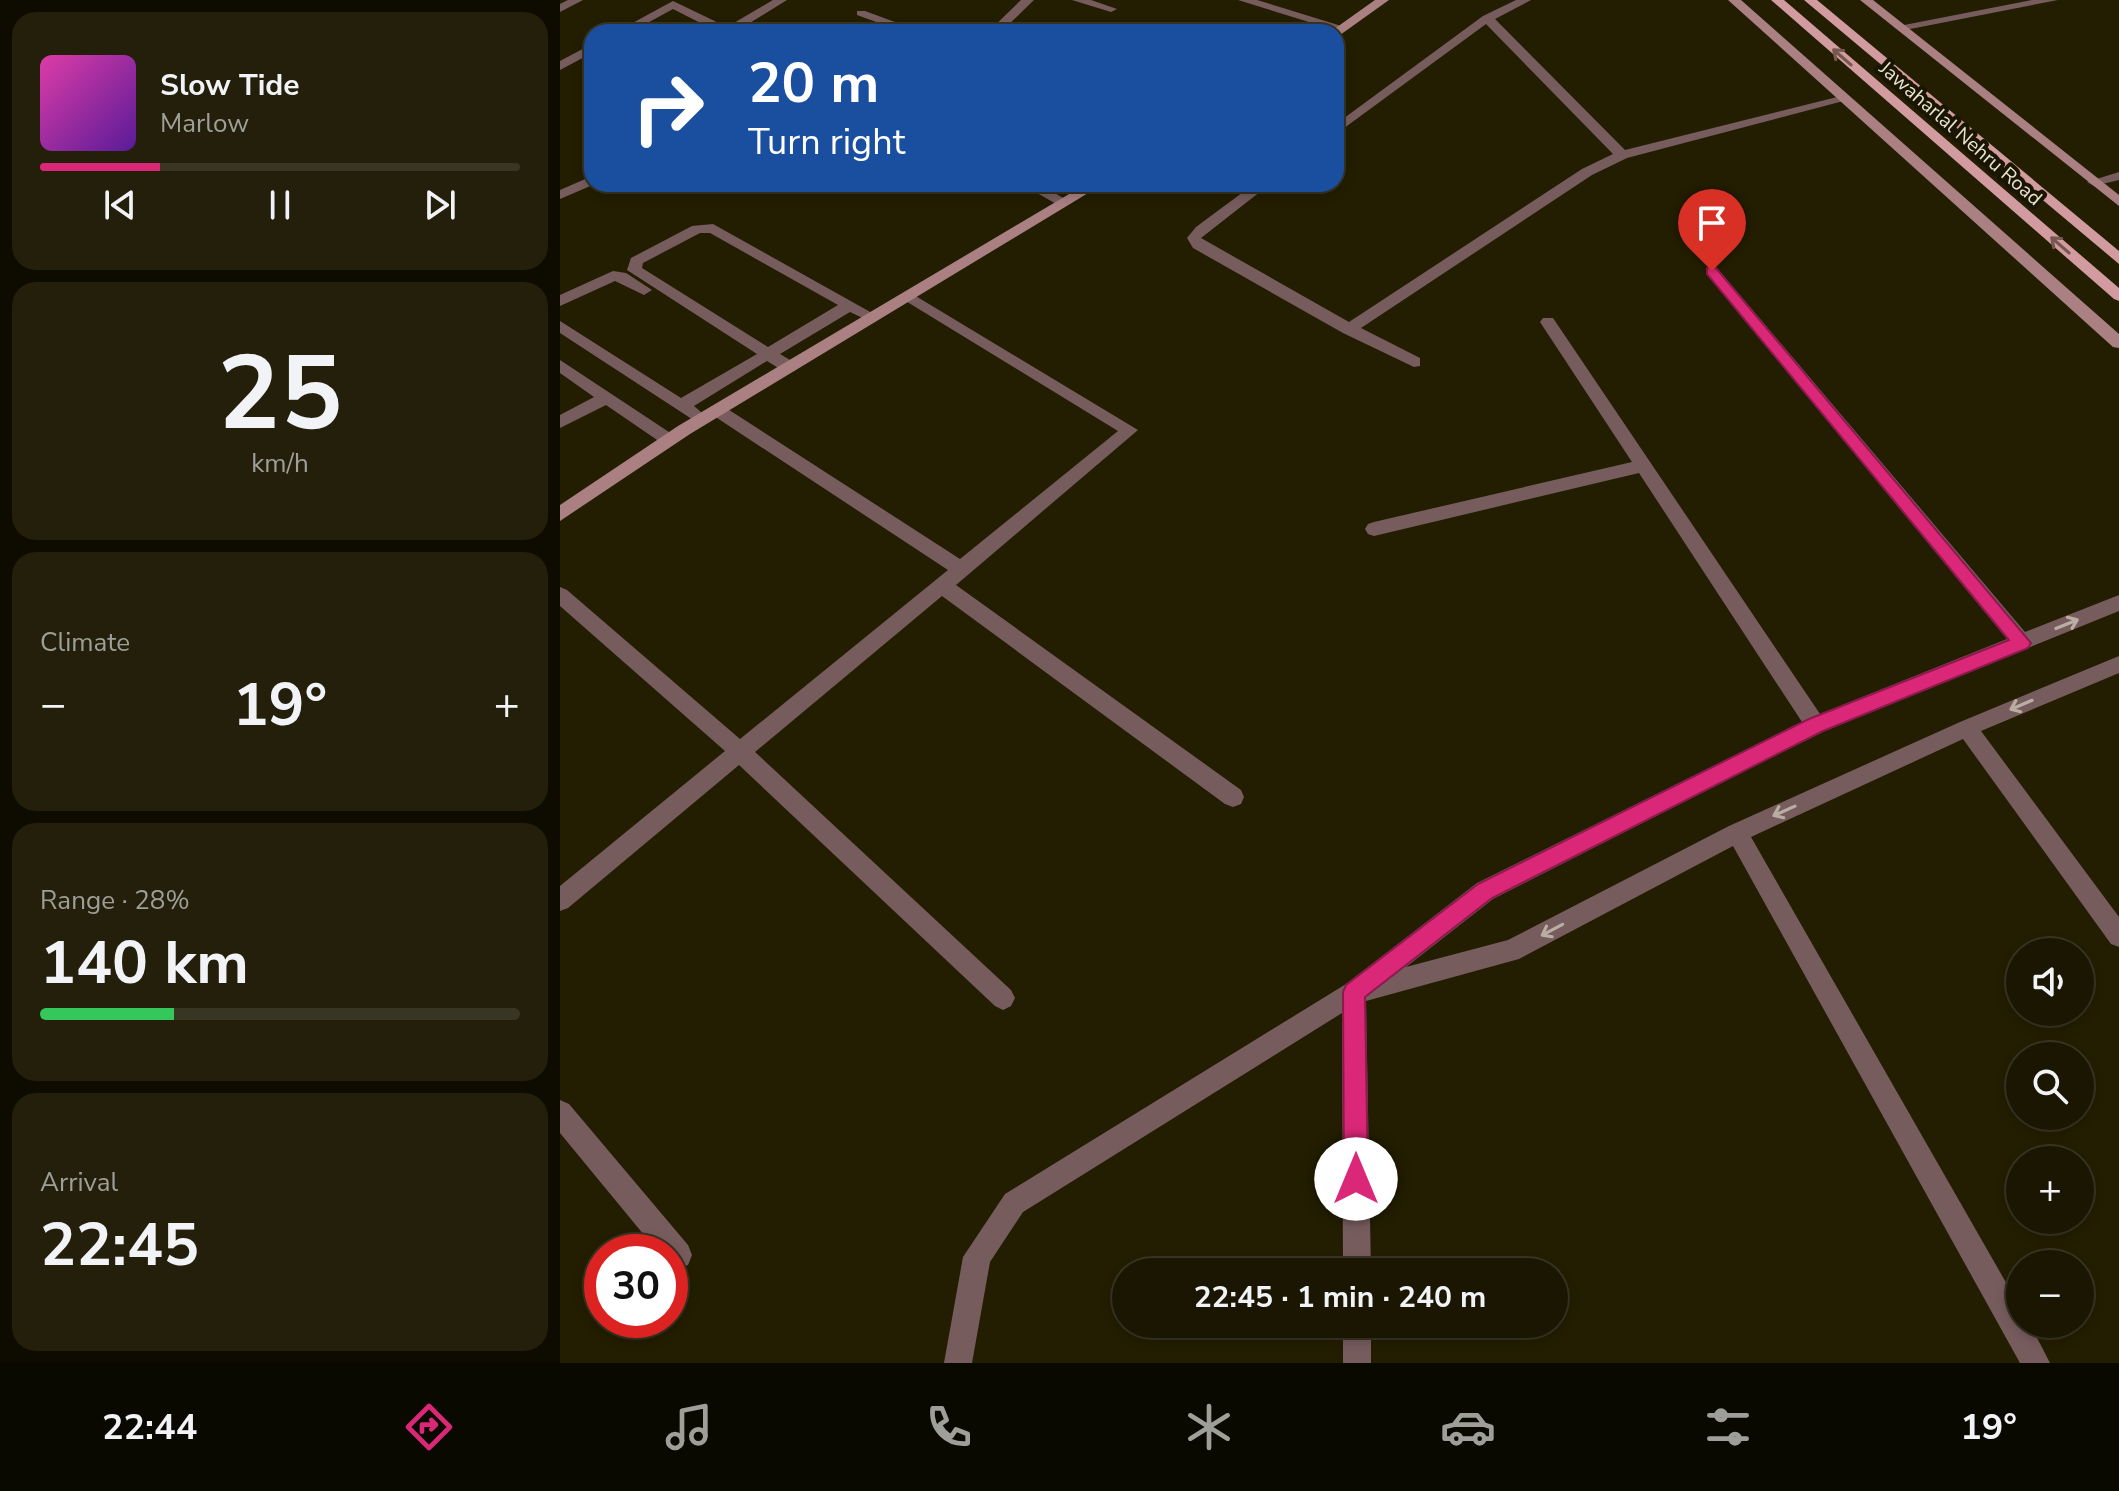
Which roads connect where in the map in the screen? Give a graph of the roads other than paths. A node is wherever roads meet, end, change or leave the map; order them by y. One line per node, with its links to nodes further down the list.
1 (577, 0): 15 (street)
2 (781, 0): 22 (street)
3 (1028, 0): 24 (street)
4 (1078, 0): 16 (street)
5 (1244, 0): 25 (street)
6 (1383, 0): 26 (street)
7 (1525, 0): 19 (street)
8 (1734, 0): 30 (street)
9 (1777, 0): 44 (main road, Jawaharlal Nehru Road, one-way to 9)
10 (1810, 0): 42 (main road, Jawaharlal Nehru Road)
11 (1866, 0): 27 (street)
12 (1979, 0): 17 (street)
13 (2052, 0): 17 (street)
14 (669, 2): 20 (street); 21 (street)
15 (560, 9)
16 (1111, 9)
17 (1992, 10): 27 (street)
18 (861, 13): 23 (street)
19 (1487, 18): 31 (street); 32 (street)
20 (635, 24)
21 (712, 24)
22 (740, 24)
23 (893, 24)
24 (1002, 24)
25 (1320, 24)
26 (1344, 27)
27 (1900, 27): 34 (street)
28 (584, 52): 29 (street)
29 (560, 66)
30 (1845, 99): 32 (street); 52 (street)
31 (1344, 124)
32 (1622, 155): 51 (street)
33 (2119, 176): 34 (street)
34 (2094, 182): 40 (street)
35 (584, 184): 39 (street)
36 (1044, 192): 41 (street)
37 (1083, 192): 41 (street)
38 (1252, 192): 51 (street)
39 (560, 195)
40 (2119, 202)
41 (1065, 203): 45 (street)
42 (2119, 259)
43 (1712, 271): 69 (street)
44 (2119, 296)
45 (909, 297): 48 (street); 65 (street)
46 (560, 301): 53 (street)
47 (850, 305): 48 (street); 53 (street); 53 (street)
48 (873, 318): 56 (street)
49 (1548, 322): 62 (street)
50 (560, 326): 58 (street)
51 (1349, 329): 54 (street)
52 (2119, 343)
53 (764, 357): 56 (street); 58 (street)
54 (1414, 362)
55 (560, 365): 57 (street)
56 (785, 370): 59 (street)
57 (607, 397): 60 (street); 61 (street)
58 (681, 406): 59 (street)
59 (709, 415): 61 (street); 65 (street)
60 (560, 422)
61 (669, 440): 63 (street)
62 (1644, 465): 64 (street); 71 (street)
63 (560, 514)
64 (1374, 529)
65 (961, 569): 66 (street)
66 (942, 585): 73 (street); 74 (street)
67 (560, 595): 73 (street)
68 (2119, 603): 69 (street, one-way to 68)
69 (2022, 643): 71 (street)
70 (2119, 664): 72 (street, one-way to 72)
71 (1816, 725): 78 (street)
72 (1967, 728): 75 (street, one-way to 75); 77 (street)
73 (740, 752): 76 (street); 79 (street)
74 (1233, 797)
75 (1737, 833): 78 (street, one-way to 78); 86 (street)
76 (560, 900)
77 (2119, 936)
78 (1354, 992): 82 (street); 84 (street)
79 (1003, 998)
80 (560, 1113): 81 (street)
81 (661, 1234)
82 (1357, 1258)
83 (1357, 1338): 85 (street)
84 (958, 1363)
85 (1357, 1363)
86 (2036, 1363)

